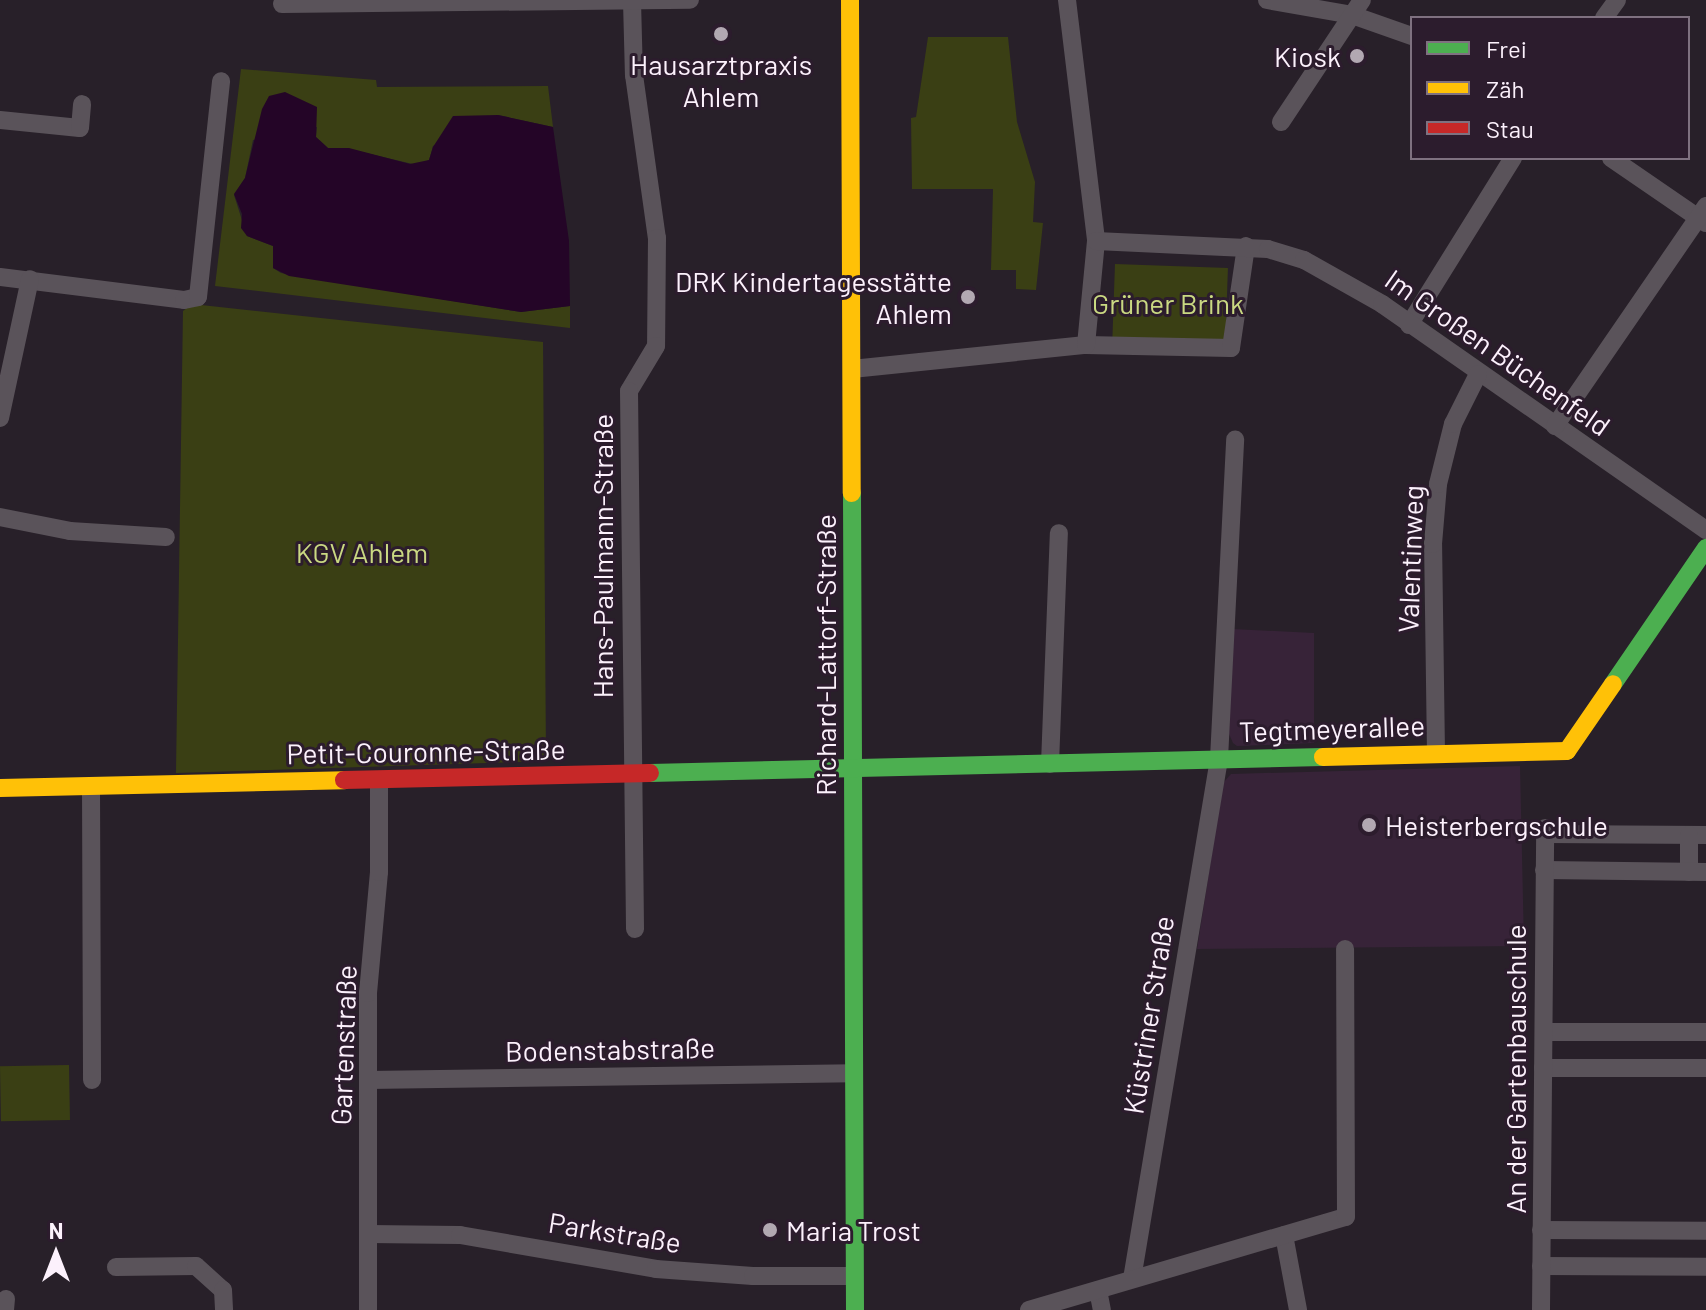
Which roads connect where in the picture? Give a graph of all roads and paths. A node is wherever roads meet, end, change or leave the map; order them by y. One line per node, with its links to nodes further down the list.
1 (690, 0): 6 (street)
2 (850, 0): 23 (street, Richard-Lattorf-Straße)
3 (1067, 0): 17 (street)
4 (1267, 0): 8 (street)
5 (396, 1): 6 (street); 7 (street)
6 (632, 1): 37 (street, Hans-Paulmann-Straße)
7 (282, 4)
8 (1357, 8): 9 (street); 13 (street)
9 (1410, 35)
10 (221, 81): 20 (street)
11 (82, 104): 12 (street)
12 (0, 120)
13 (1281, 122)
14 (1512, 160): 21 (street)
15 (1614, 160): 16 (street)
16 (1703, 216): 26 (street)
17 (1096, 241): 18 (street, Im Großen Büchenfeld); 22 (street)
18 (1246, 246): 21 (street, Im Großen Büchenfeld); 22 (street)
19 (0, 277): 20 (street)
20 (30, 279): 25 (street)
21 (1409, 325): 24 (street, Im Großen Büchenfeld)
22 (1086, 345): 23 (street)
23 (852, 369): 36 (street, Richard-Lattorf-Straße)
24 (1478, 374): 26 (street, Im Großen Büchenfeld); 33 (street, Valentinweg)
25 (0, 418)
26 (1555, 426): 29 (street, Im Großen Büchenfeld)
27 (1235, 439): 34 (street, Küstriner Straße)
28 (0, 517): 31 (street)
29 (1706, 530)
30 (1059, 533): 35 (street)
31 (166, 537)
32 (1706, 548): 33 (street, Tegtmeyerallee)
33 (1436, 753): 34 (street, Tegtmeyerallee)
34 (1219, 759): 35 (street, Tegtmeyerallee); 65 (street, Küstriner Straße)
35 (1050, 764): 36 (street, Tegtmeyerallee)
36 (853, 768): 37 (street, Petit-Couronne-Straße); 52 (street, Richard-Lattorf-Straße)
37 (632, 774): 38 (street, Petit-Couronne-Straße); 44 (street, Hans-Paulmann-Straße)
38 (379, 782): 39 (street, Petit-Couronne-Straße); 54 (street, Gartenstraße)
39 (91, 786): 40 (street, Petit-Couronne-Straße); 53 (street)
40 (0, 788)
41 (1697, 835): 42 (street, An der Gartenbauschule); 43 (street)
42 (1544, 870): 43 (street); 46 (street, An der Gartenbauschule)
43 (1697, 872)
44 (635, 929)
45 (1345, 949): 59 (street)
46 (1544, 1032): 47 (street); 49 (street, An der Gartenbauschule)
47 (1683, 1032): 48 (street); 50 (street)
48 (1706, 1032)
49 (1543, 1068): 50 (street); 55 (street, An der Gartenbauschule)
50 (1683, 1068): 51 (street)
51 (1706, 1068)
52 (853, 1073): 54 (street, Bodenstabstraße); 64 (street, Richard-Lattorf-Straße)
53 (92, 1080)
54 (368, 1080): 58 (street, Gartenstraße)
55 (1541, 1230): 56 (street); 60 (street, An der Gartenbauschule)
56 (1680, 1231): 57 (street); 62 (street)
57 (1706, 1231)
58 (368, 1234): 64 (street, Parkstraße); 68 (street, Gartenstraße)
59 (1284, 1235): 65 (street); 72 (street)
60 (1541, 1266): 62 (street); 73 (street, An der Gartenbauschule)
61 (116, 1267): 67 (street)
62 (1679, 1267): 63 (street)
63 (1706, 1267)
64 (854, 1276): 69 (street, Richard-Lattorf-Straße)
65 (1132, 1279): 66 (street)
66 (1098, 1290): 70 (street); 71 (street)
67 (224, 1310)
68 (368, 1310)
69 (855, 1310)
70 (1029, 1310)
71 (1102, 1310)
72 (1298, 1310)
73 (1541, 1310)

